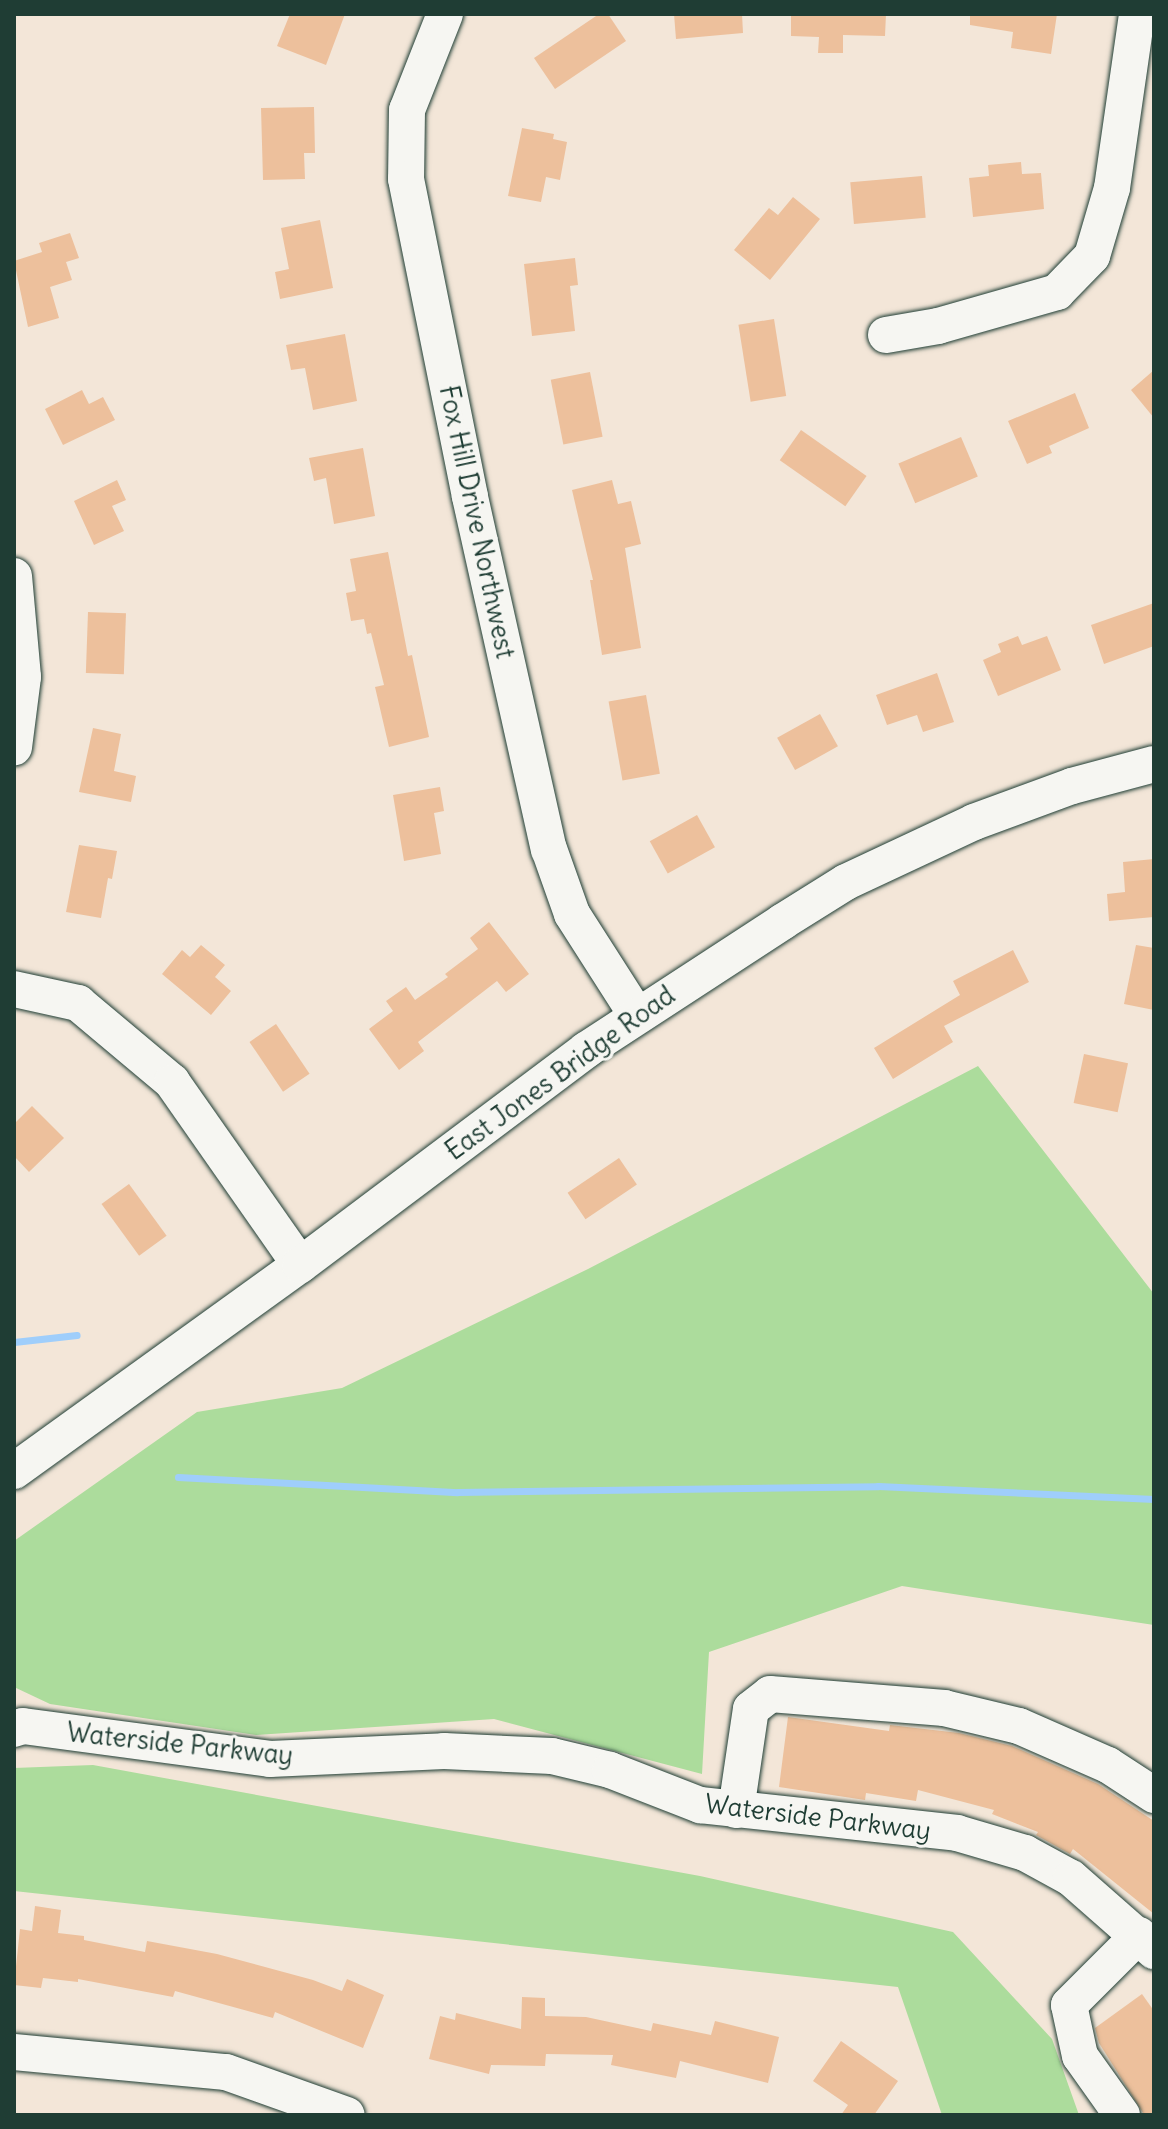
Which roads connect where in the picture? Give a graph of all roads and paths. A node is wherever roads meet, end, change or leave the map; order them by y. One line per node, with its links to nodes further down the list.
1 (445, 14): 8 (street, Fox Hill Drive Northwest)
2 (1137, 14): 3 (street)
3 (886, 335)
4 (14, 576): 5 (street)
5 (14, 747)
6 (1154, 764): 8 (street, East Jones Bridge Road)
7 (14, 989): 9 (street)
8 (636, 1014): 9 (street, East Jones Bridge Road)
9 (300, 1265): 10 (street, East Jones Bridge Road)
10 (14, 1471)
11 (17, 1724): 13 (street, Waterside Parkway)
12 (1154, 1795): 13 (street)
13 (736, 1810): 14 (street, Waterside Parkway)
14 (1147, 1943): 17 (street)
15 (14, 2052): 16 (street)
16 (347, 2115)
17 (1122, 2115)

